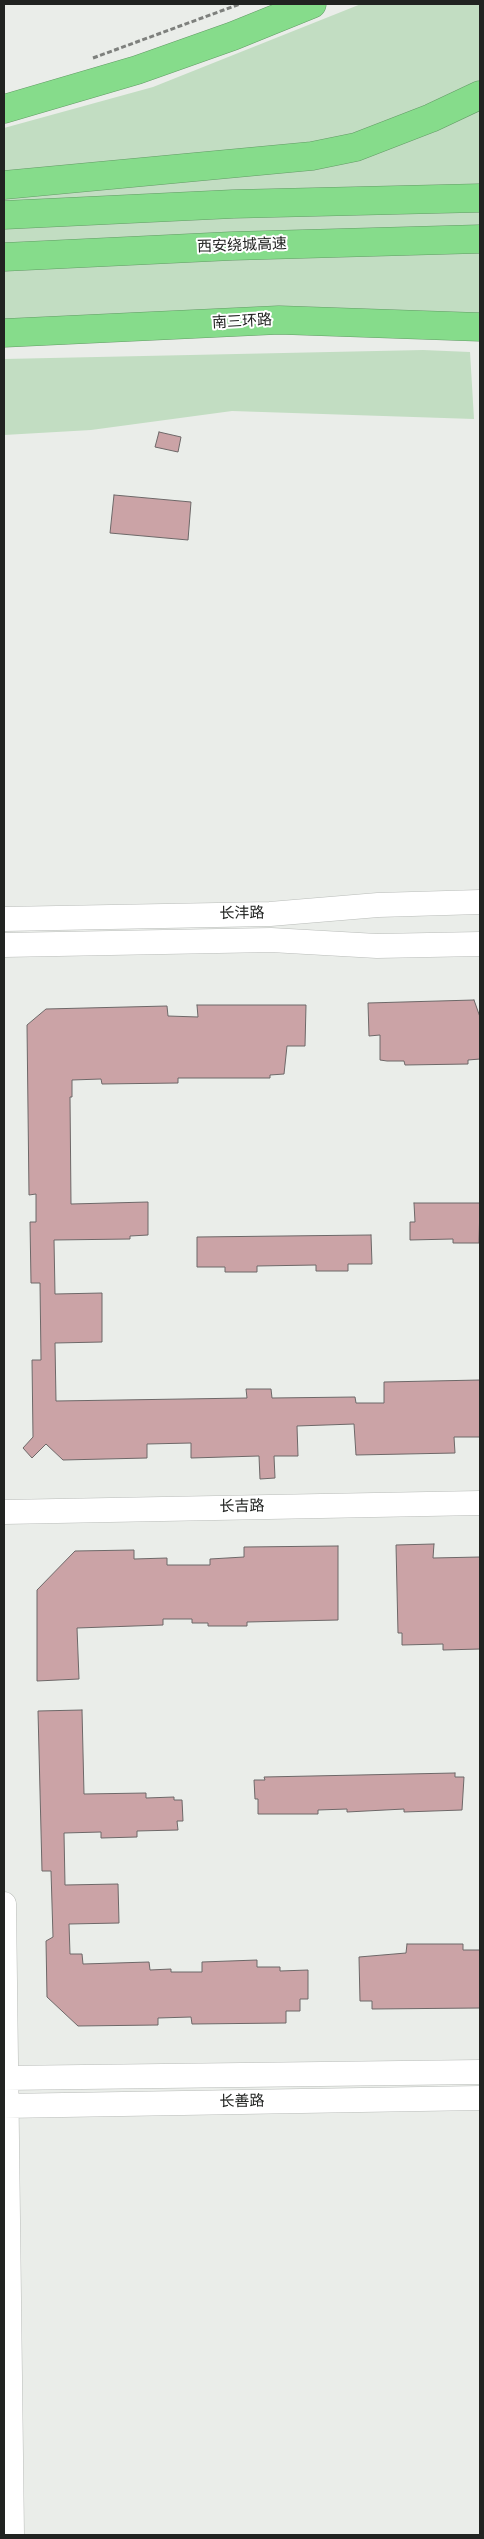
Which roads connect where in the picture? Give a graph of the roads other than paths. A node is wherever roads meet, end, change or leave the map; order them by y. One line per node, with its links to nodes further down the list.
1 (312, 4): 3 (highway)
2 (480, 95): 4 (highway)
3 (4, 109)
4 (4, 185)
5 (480, 198): 6 (highway)
6 (4, 215)
7 (480, 240): 8 (highway, 西安绕城高速)
8 (4, 257)
9 (480, 327): 10 (highway, 南三环路)
10 (4, 333)
11 (480, 902): 12 (street, 长沣路)
12 (4, 919)
13 (480, 944): 14 (street, 长沣路)
14 (4, 945)
15 (480, 1503): 16 (street, 长吉路)
16 (4, 1512)
17 (4, 1904): 19 (street)
18 (480, 2072): 19 (street, 长善路)
19 (5, 2078): 21 (street)
20 (480, 2098): 21 (street, 长善路)
21 (5, 2106): 22 (street)
22 (12, 2535)

